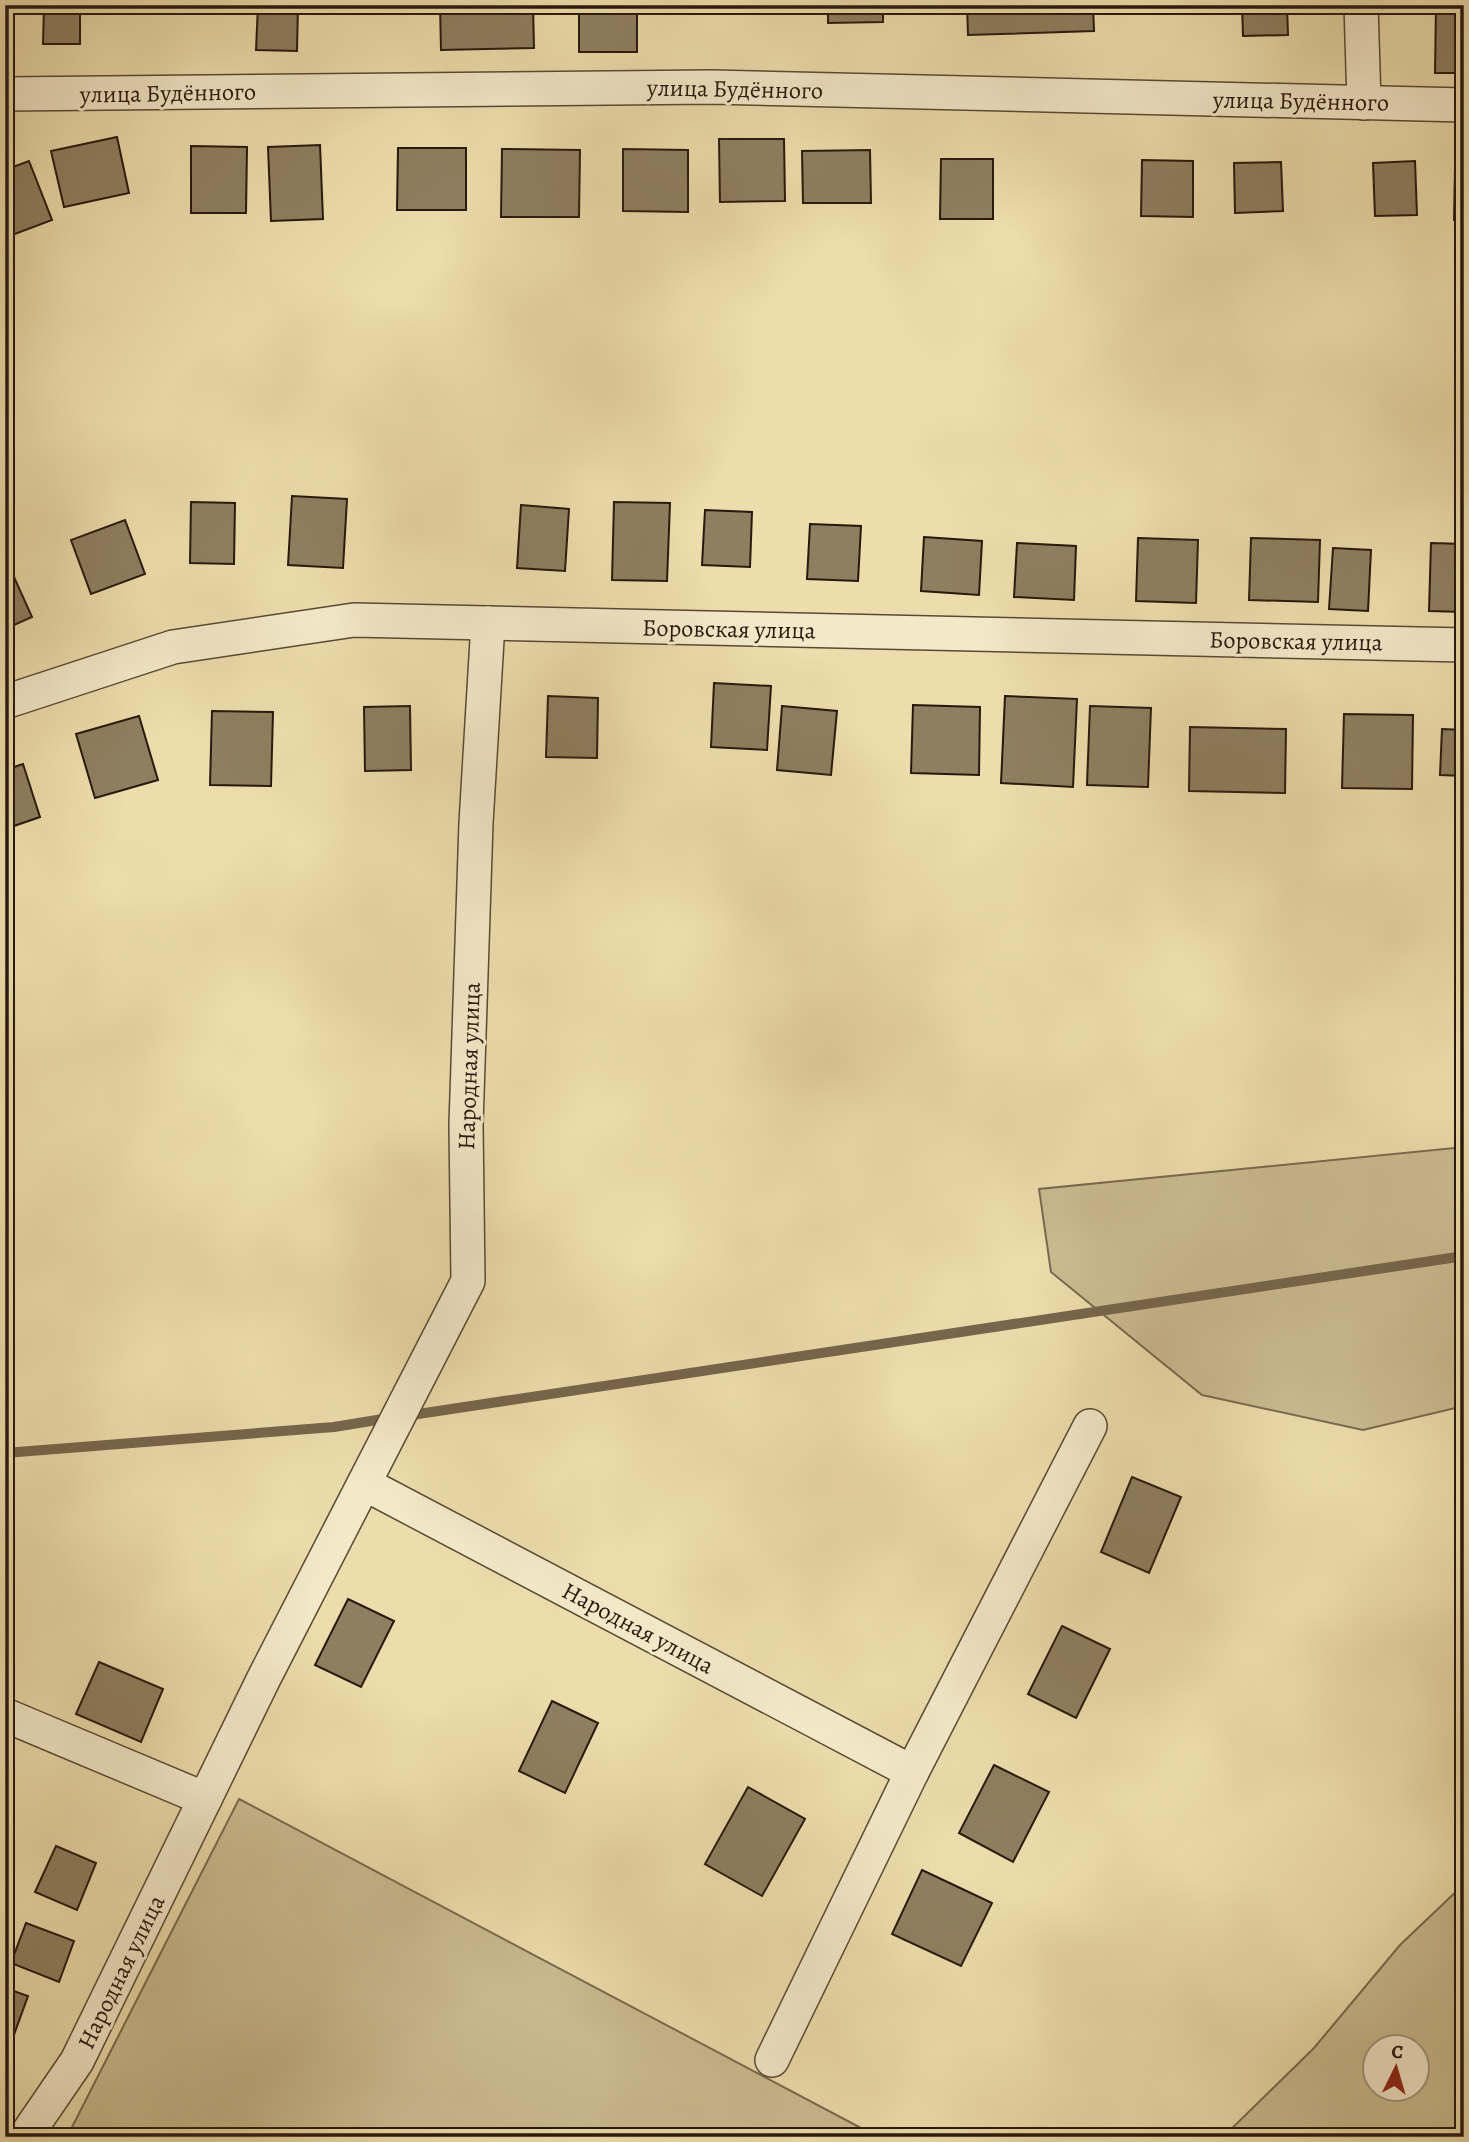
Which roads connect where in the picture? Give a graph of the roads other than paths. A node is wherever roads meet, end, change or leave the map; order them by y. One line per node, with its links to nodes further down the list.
1 (1361, 5): 3 (street)
2 (5, 94): 3 (street, улица Будённого)
3 (1364, 103): 4 (street, улица Будённого)
4 (1464, 105)
5 (488, 623): 6 (street, Боровская улица); 7 (street, Боровская улица); 9 (street, Народная улица)
6 (1464, 645)
7 (5, 702)
8 (1090, 1426): 11 (street)
9 (365, 1484): 11 (street, Народная улица); 12 (street, Народная улица)
10 (5, 1715): 12 (street)
11 (912, 1772): 13 (street)
12 (205, 1799): 14 (street, Народная улица)
13 (772, 2060)
14 (24, 2137)

